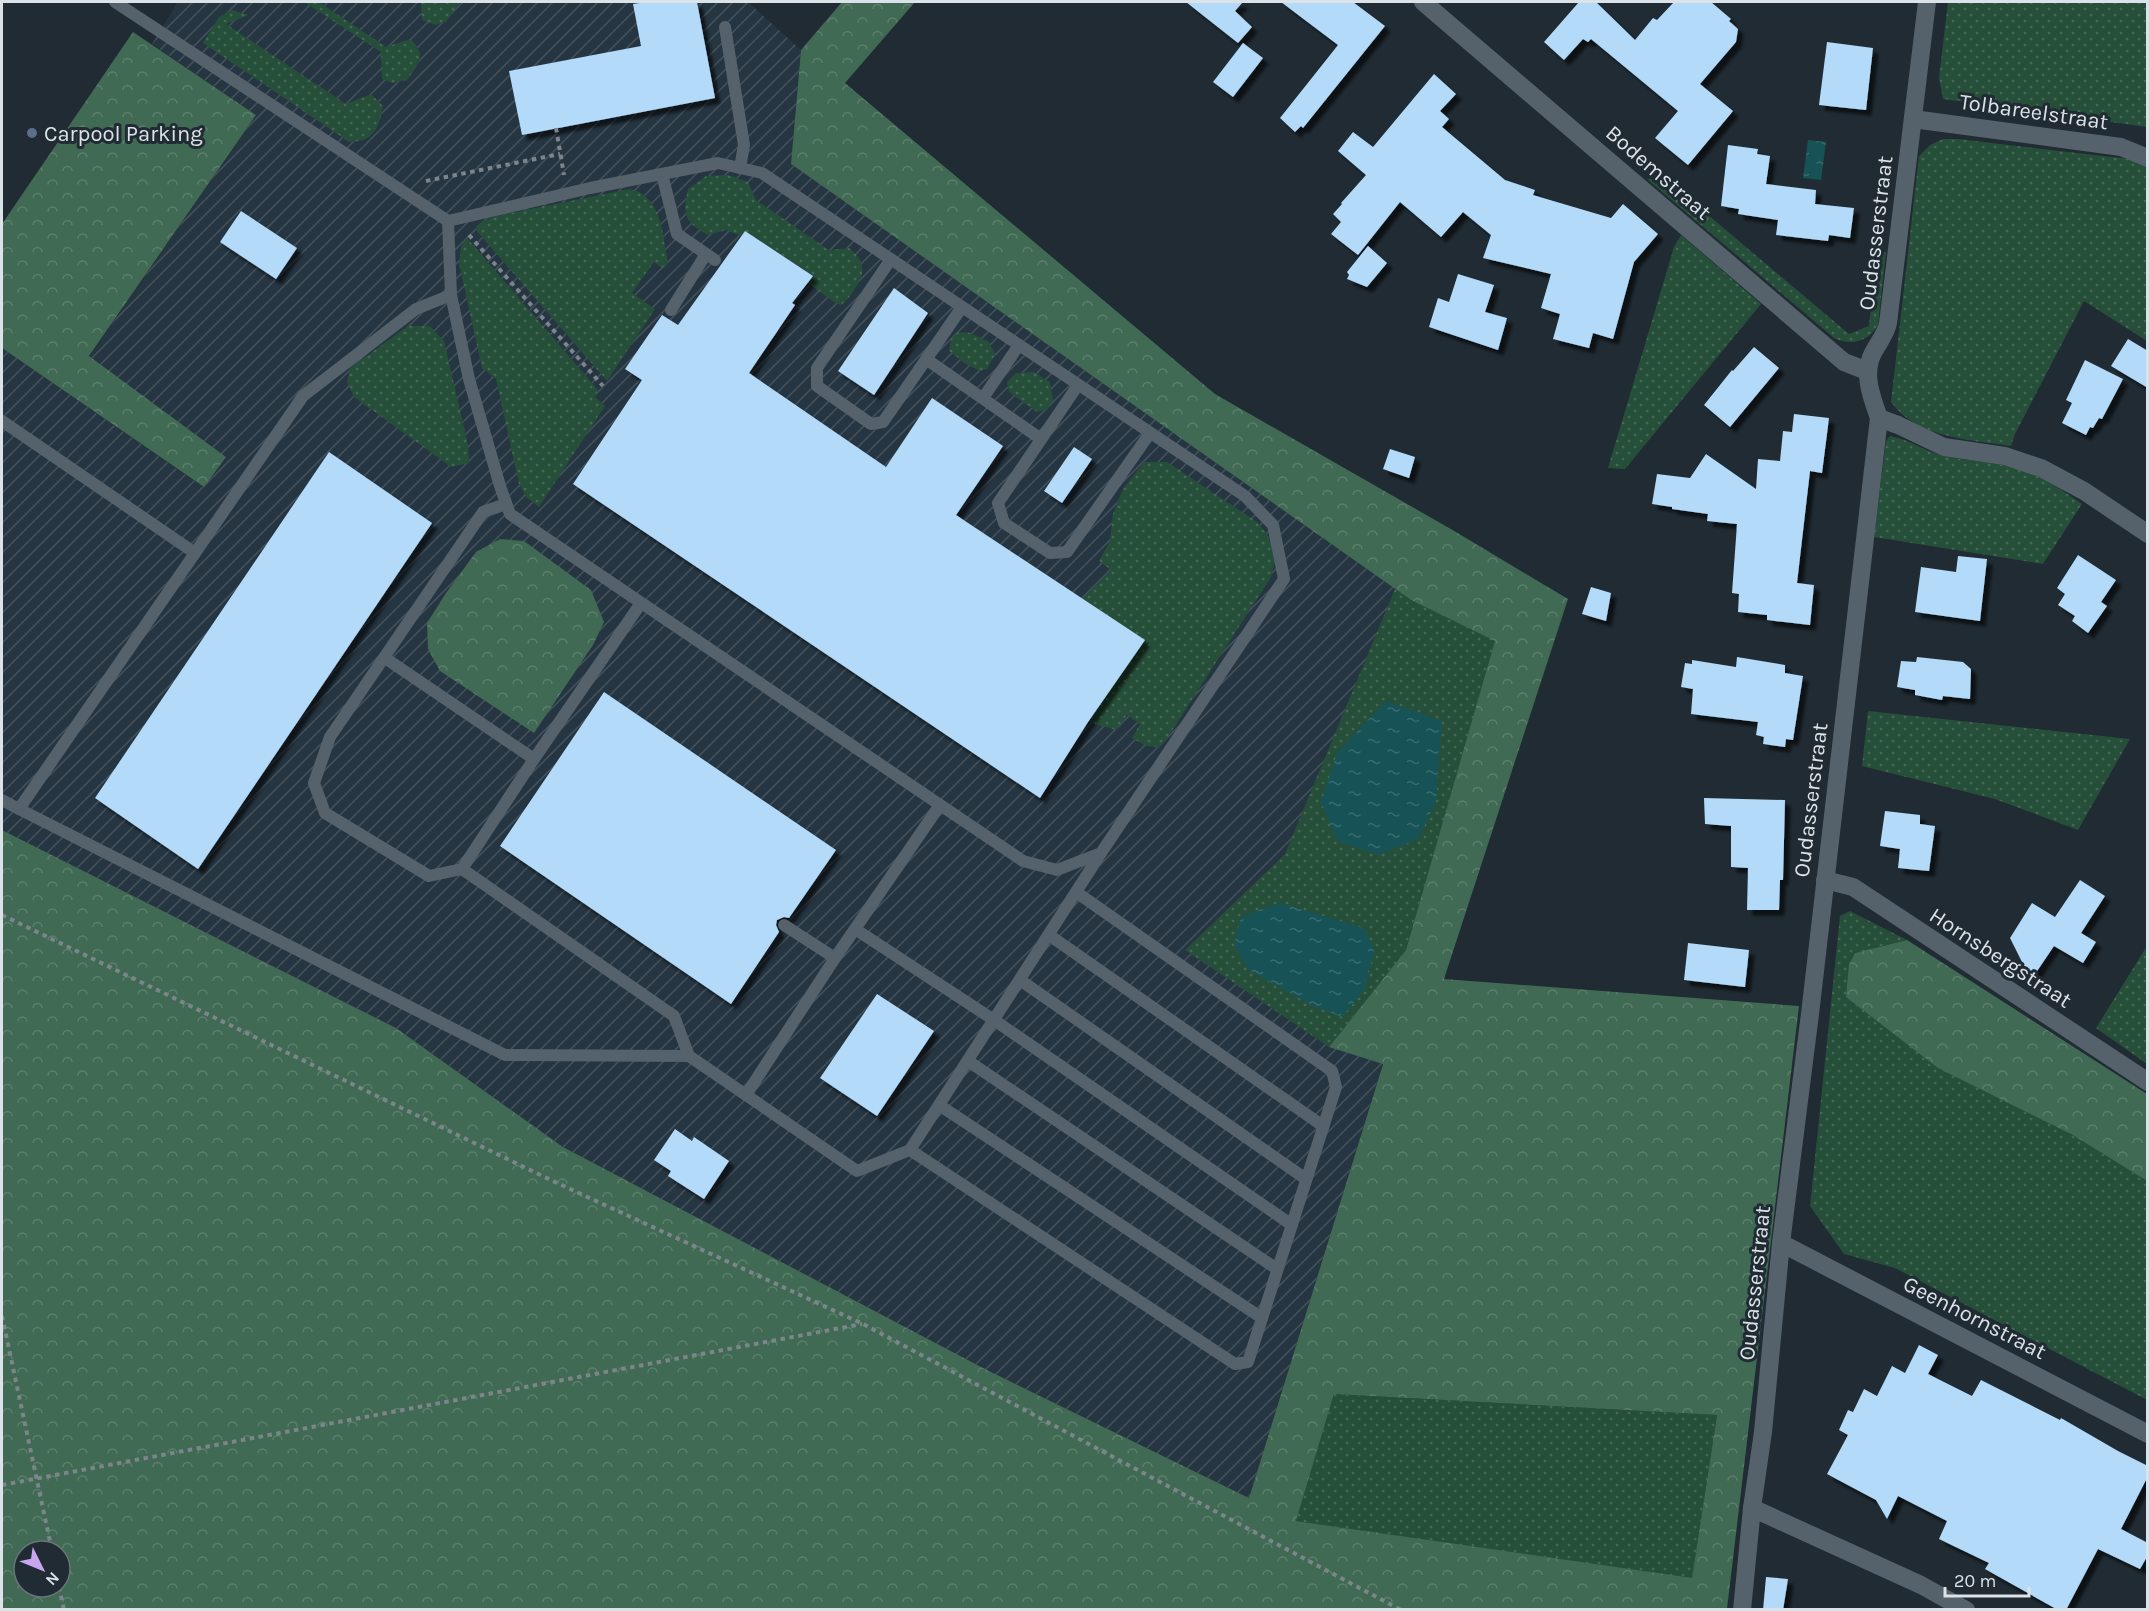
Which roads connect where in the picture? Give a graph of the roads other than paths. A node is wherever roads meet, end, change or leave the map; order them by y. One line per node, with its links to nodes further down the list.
1 (115, 2): 9 (lane)
2 (1423, 2): 16 (street, Bodemstraat)
3 (1927, 2): 5 (street, Oudasserstraat)
4 (725, 27): 7 (lane)
5 (1913, 119): 6 (street, Tolbareelstraat); 16 (street, Oudasserstraat)
6 (2148, 158)
7 (740, 168): 8 (lane); 10 (lane)
8 (662, 174): 9 (lane); 13 (lane)
9 (452, 220): 11 (lane)
10 (891, 259): 12 (lane); 15 (lane)
11 (451, 295): 23 (lane); 25 (lane)
12 (962, 307): 14 (lane); 15 (lane)
13 (671, 309)
14 (1019, 345): 17 (lane); 18 (lane)
15 (926, 359): 18 (lane)
16 (1867, 371): 19 (street, Oudasserstraat)
17 (1078, 385): 21 (lane); 22 (lane)
18 (983, 398): 22 (lane)
19 (1880, 418): 24 (street); 34 (street, Oudasserstraat)
20 (2, 421): 25 (lane)
21 (1150, 433): 22 (lane); 32 (lane)
22 (1041, 439)
23 (506, 504): 26 (lane); 27 (lane)
24 (2148, 534)
25 (195, 553): 31 (lane)
26 (641, 603): 28 (lane); 30 (lane)
27 (385, 658): 28 (lane); 33 (lane)
28 (534, 759): 33 (lane)
29 (2, 800): 31 (lane)
30 (940, 805): 32 (lane); 37 (lane)
31 (19, 809): 42 (lane)
32 (1101, 853): 35 (lane)
33 (462, 869): 42 (lane)
34 (1825, 880): 44 (street, Hornsbergstraat); 51 (street, Oudasserstraat)
35 (1076, 892): 38 (lane); 47 (lane)
36 (784, 925): 39 (lane)
37 (855, 929): 39 (lane); 41 (lane)
38 (1049, 935): 40 (lane); 47 (lane)
39 (836, 958): 45 (lane)
40 (1020, 980): 41 (lane); 49 (lane)
41 (994, 1020): 43 (lane); 50 (lane)
42 (689, 1056): 45 (lane)
43 (968, 1061): 46 (lane); 52 (lane)
44 (2148, 1082)
45 (746, 1095): 48 (lane)
46 (939, 1105): 48 (lane); 53 (lane)
47 (1323, 1126): 49 (lane)
48 (910, 1150): 53 (lane)
49 (1306, 1179): 50 (lane)
50 (1292, 1225): 52 (lane)
51 (1781, 1243): 54 (street, Geenhornstraat); 55 (street, Oudasserstraat)
52 (1277, 1269): 53 (lane)
53 (1262, 1318)
54 (2148, 1434)
55 (1752, 1508): 56 (street, Oudasserstraat); 57 (street)
56 (1742, 1610)
57 (1966, 1610)

